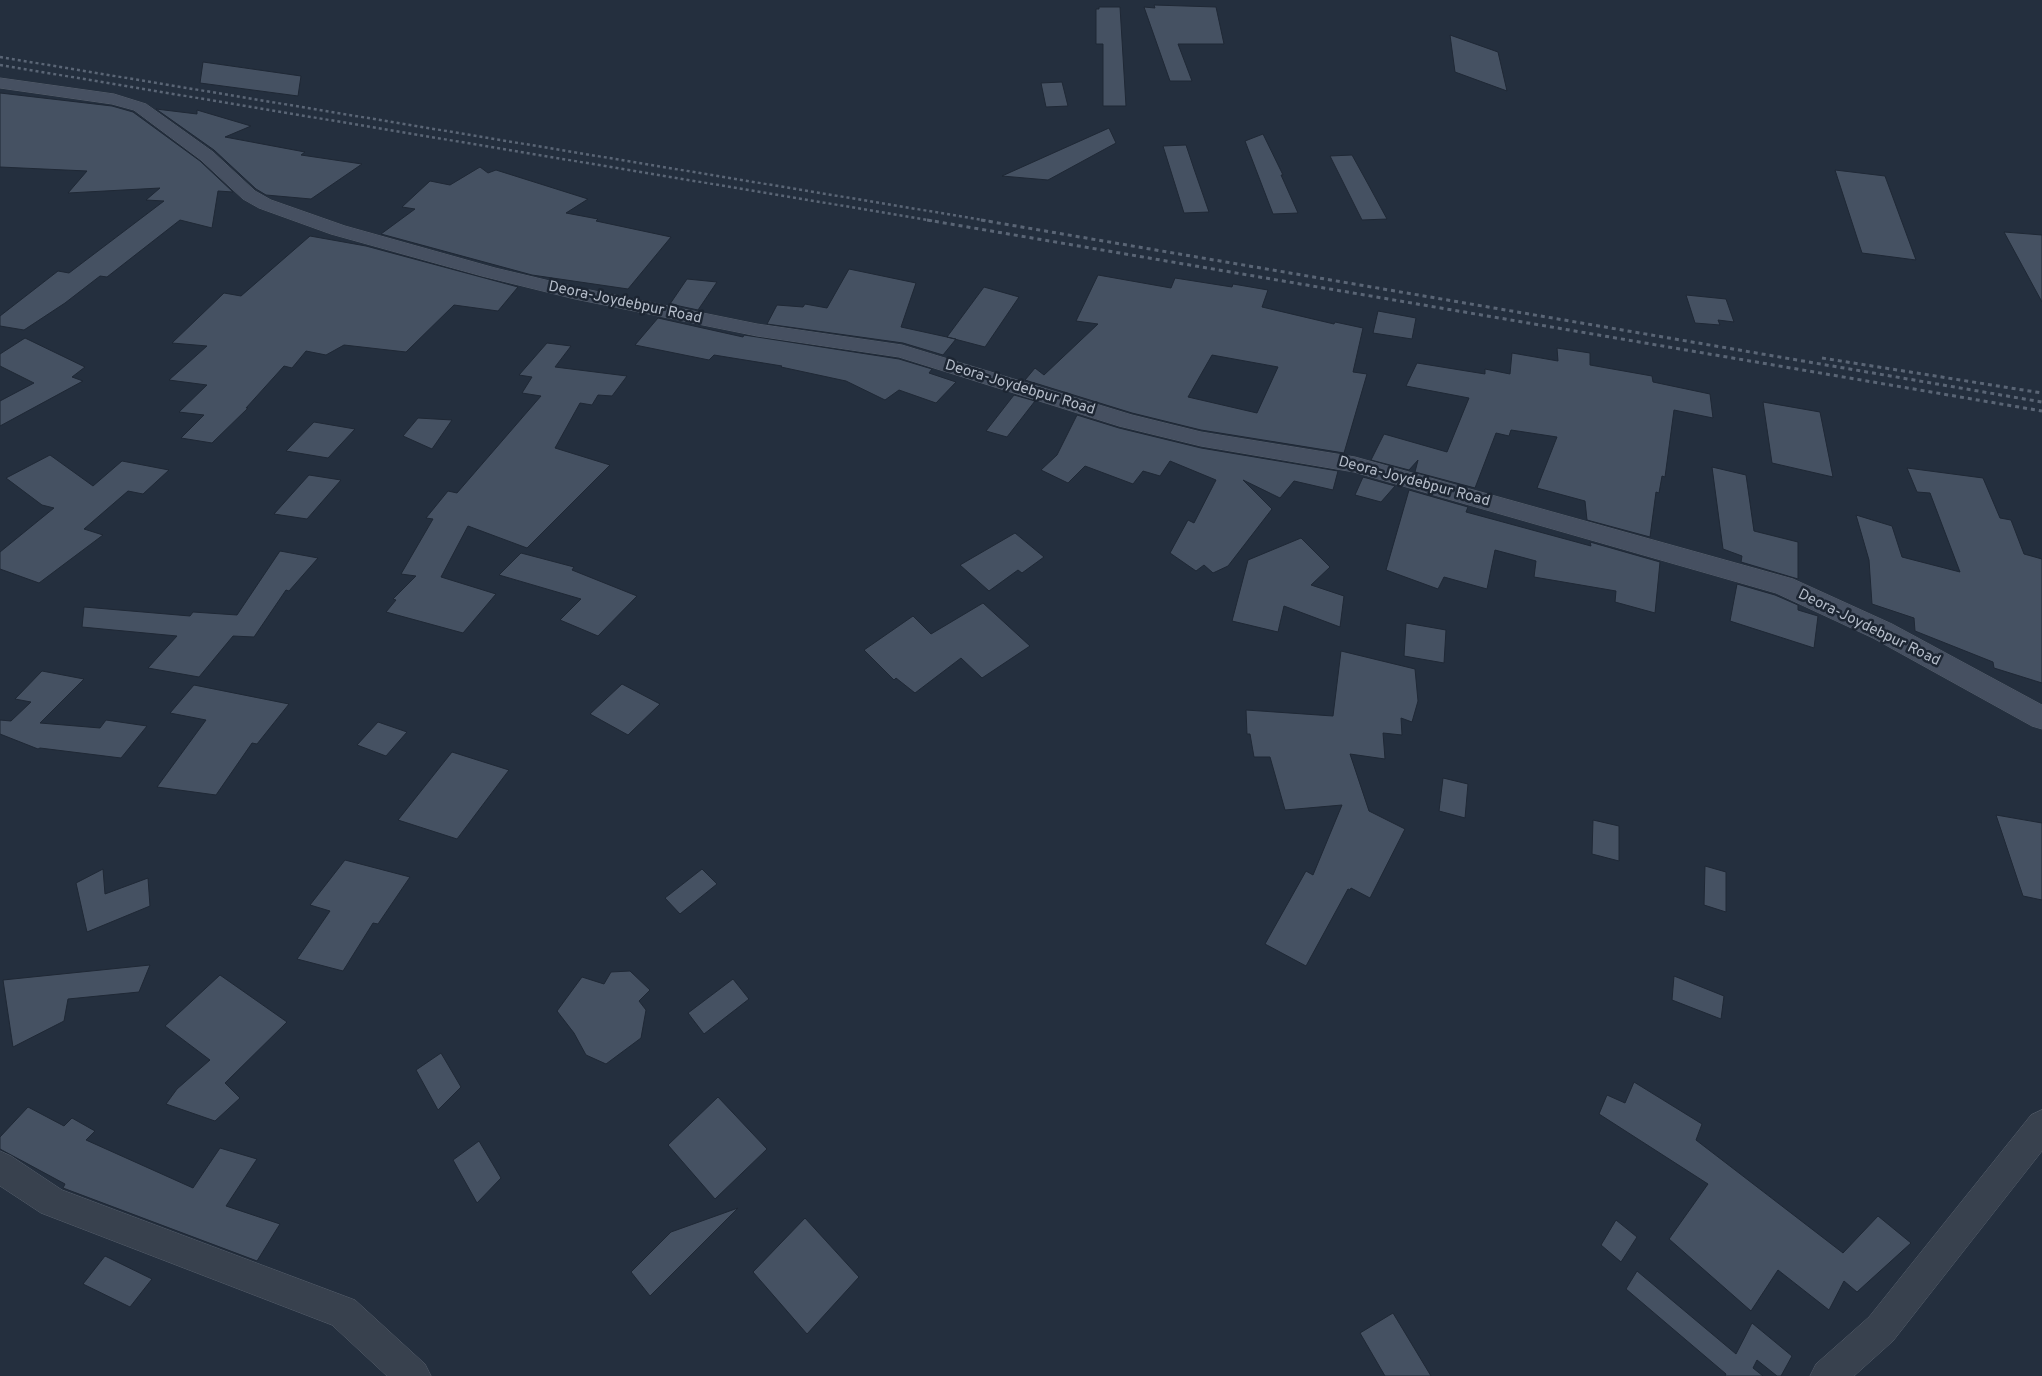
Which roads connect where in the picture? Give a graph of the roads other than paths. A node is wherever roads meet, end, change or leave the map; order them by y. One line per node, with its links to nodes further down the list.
1 (0, 83): 2 (street, Deora-Joydebpur Road)
2 (2042, 718)
3 (2042, 1126): 6 (street)
4 (0, 1167): 5 (street)
5 (413, 1376)
6 (1828, 1376)

